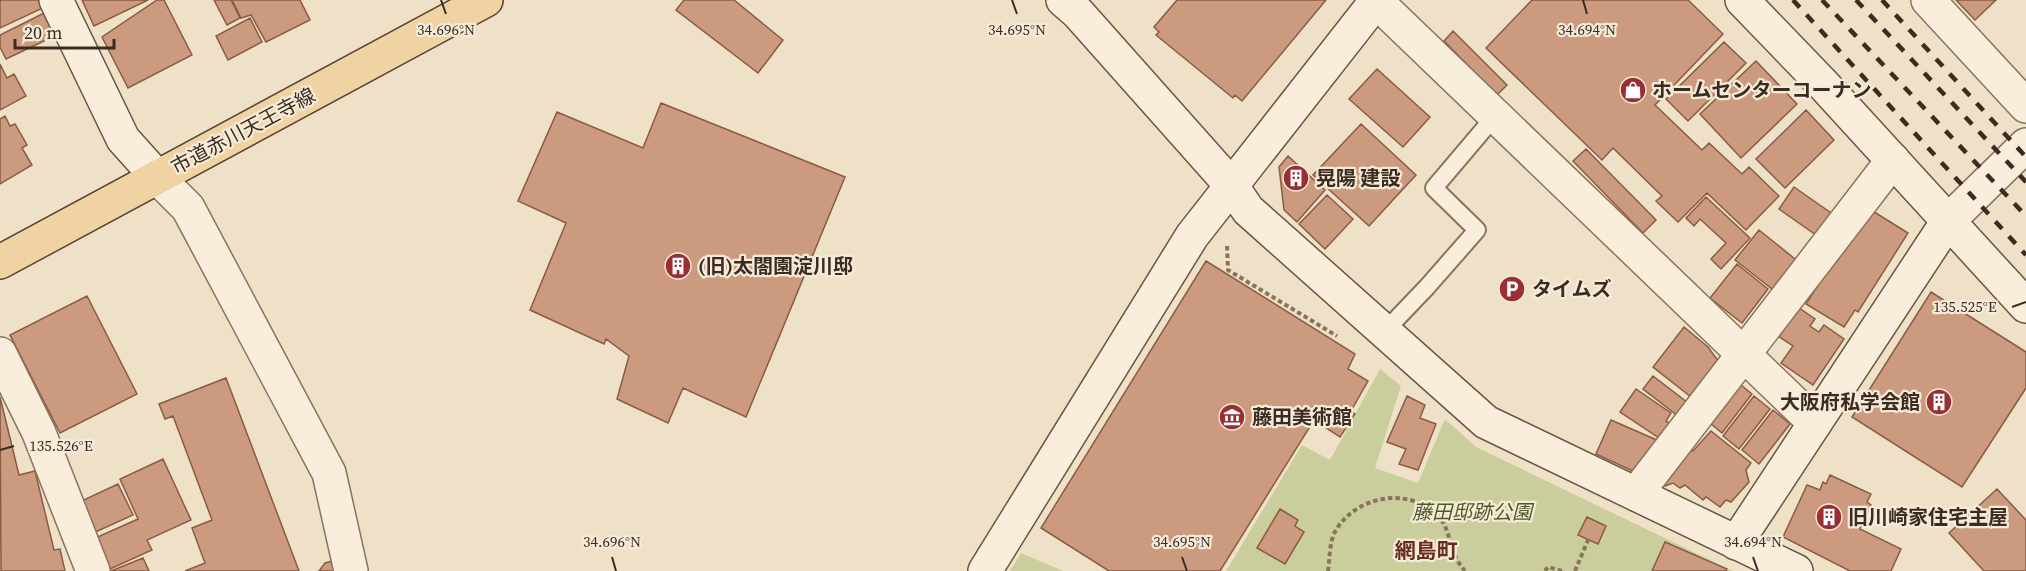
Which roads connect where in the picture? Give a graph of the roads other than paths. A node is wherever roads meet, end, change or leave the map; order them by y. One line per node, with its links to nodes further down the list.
1 (56, 0): 11 (street)
2 (486, 0): 11 (main road, 市道赤川天王寺線)
3 (1063, 0): 12 (street)
4 (1742, 0): 10 (street)
5 (1928, 0): 7 (street)
6 (1376, 1): 8 (street); 12 (street)
7 (2026, 106)
8 (1495, 116): 16 (lane); 18 (street)
9 (2026, 145): 13 (street)
10 (1893, 160): 13 (street); 18 (street)
11 (158, 178): 14 (main road, 市道赤川天王寺線); 24 (street)
12 (1231, 185): 16 (street); 25 (street)
13 (1948, 220): 15 (street); 19 (street)
14 (0, 262)
15 (2026, 306)
16 (1384, 332): 20 (street)
17 (0, 354): 23 (street)
18 (1743, 354): 19 (street); 20 (street)
19 (1815, 423): 21 (street)
20 (1636, 494): 21 (street)
21 (1736, 543): 22 (street)
22 (1779, 567)
23 (93, 571)
24 (351, 571)
25 (985, 571)

